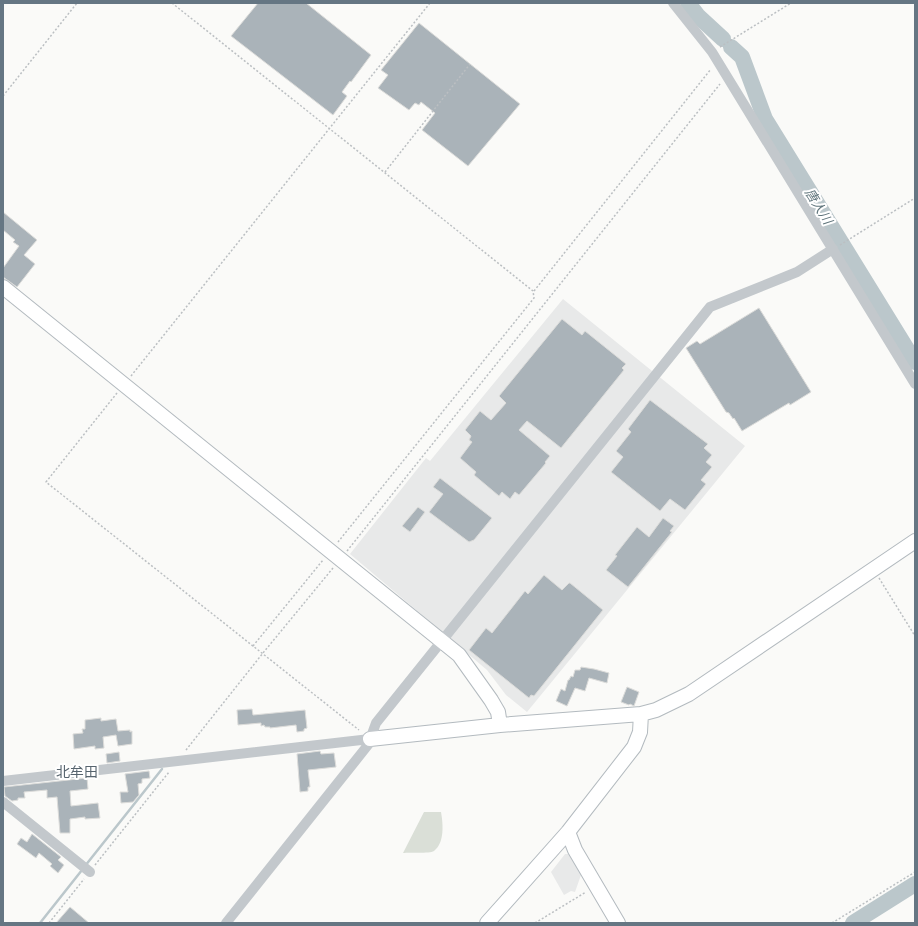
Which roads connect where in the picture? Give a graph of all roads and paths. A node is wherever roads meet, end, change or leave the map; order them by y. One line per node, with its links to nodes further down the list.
1 (77, 3): 9 (path)
2 (172, 3): 10 (path)
3 (430, 3): 10 (path)
4 (673, 3): 6 (street)
5 (791, 3): 6 (path)
6 (714, 57): 8 (street); 16 (path)
7 (470, 64): 11 (path)
8 (726, 76): 14 (street); 20 (path)
9 (3, 96)
10 (330, 128): 11 (path); 18 (path)
11 (384, 172): 16 (path)
12 (915, 198): 13 (path)
13 (846, 242)
14 (833, 249): 17 (street); 23 (street)
15 (3, 287): 18 (street)
16 (533, 291): 20 (path)
17 (915, 384)
18 (124, 385): 20 (street); 24 (path)
19 (915, 541): 21 (street)
20 (335, 555): 23 (street); 24 (path); 25 (path)
21 (874, 570): 22 (path); 26 (street)
22 (915, 636)
23 (442, 640): 27 (street); 28 (street)
24 (253, 646): 25 (path)
25 (262, 654): 28 (path); 29 (path)
26 (641, 714): 27 (street); 32 (street)
27 (500, 726): 28 (street)
28 (370, 739): 29 (street); 37 (street)
29 (177, 761): 30 (street); 33 (path)
30 (3, 781)
31 (3, 802): 33 (street)
32 (568, 832): 35 (street); 38 (street)
33 (87, 869): 36 (path)
34 (915, 872): 41 (path)
35 (596, 886): 39 (path); 40 (street)
36 (49, 923)
37 (226, 923)
38 (487, 923)
39 (534, 923)
40 (618, 923)
41 (832, 923)

